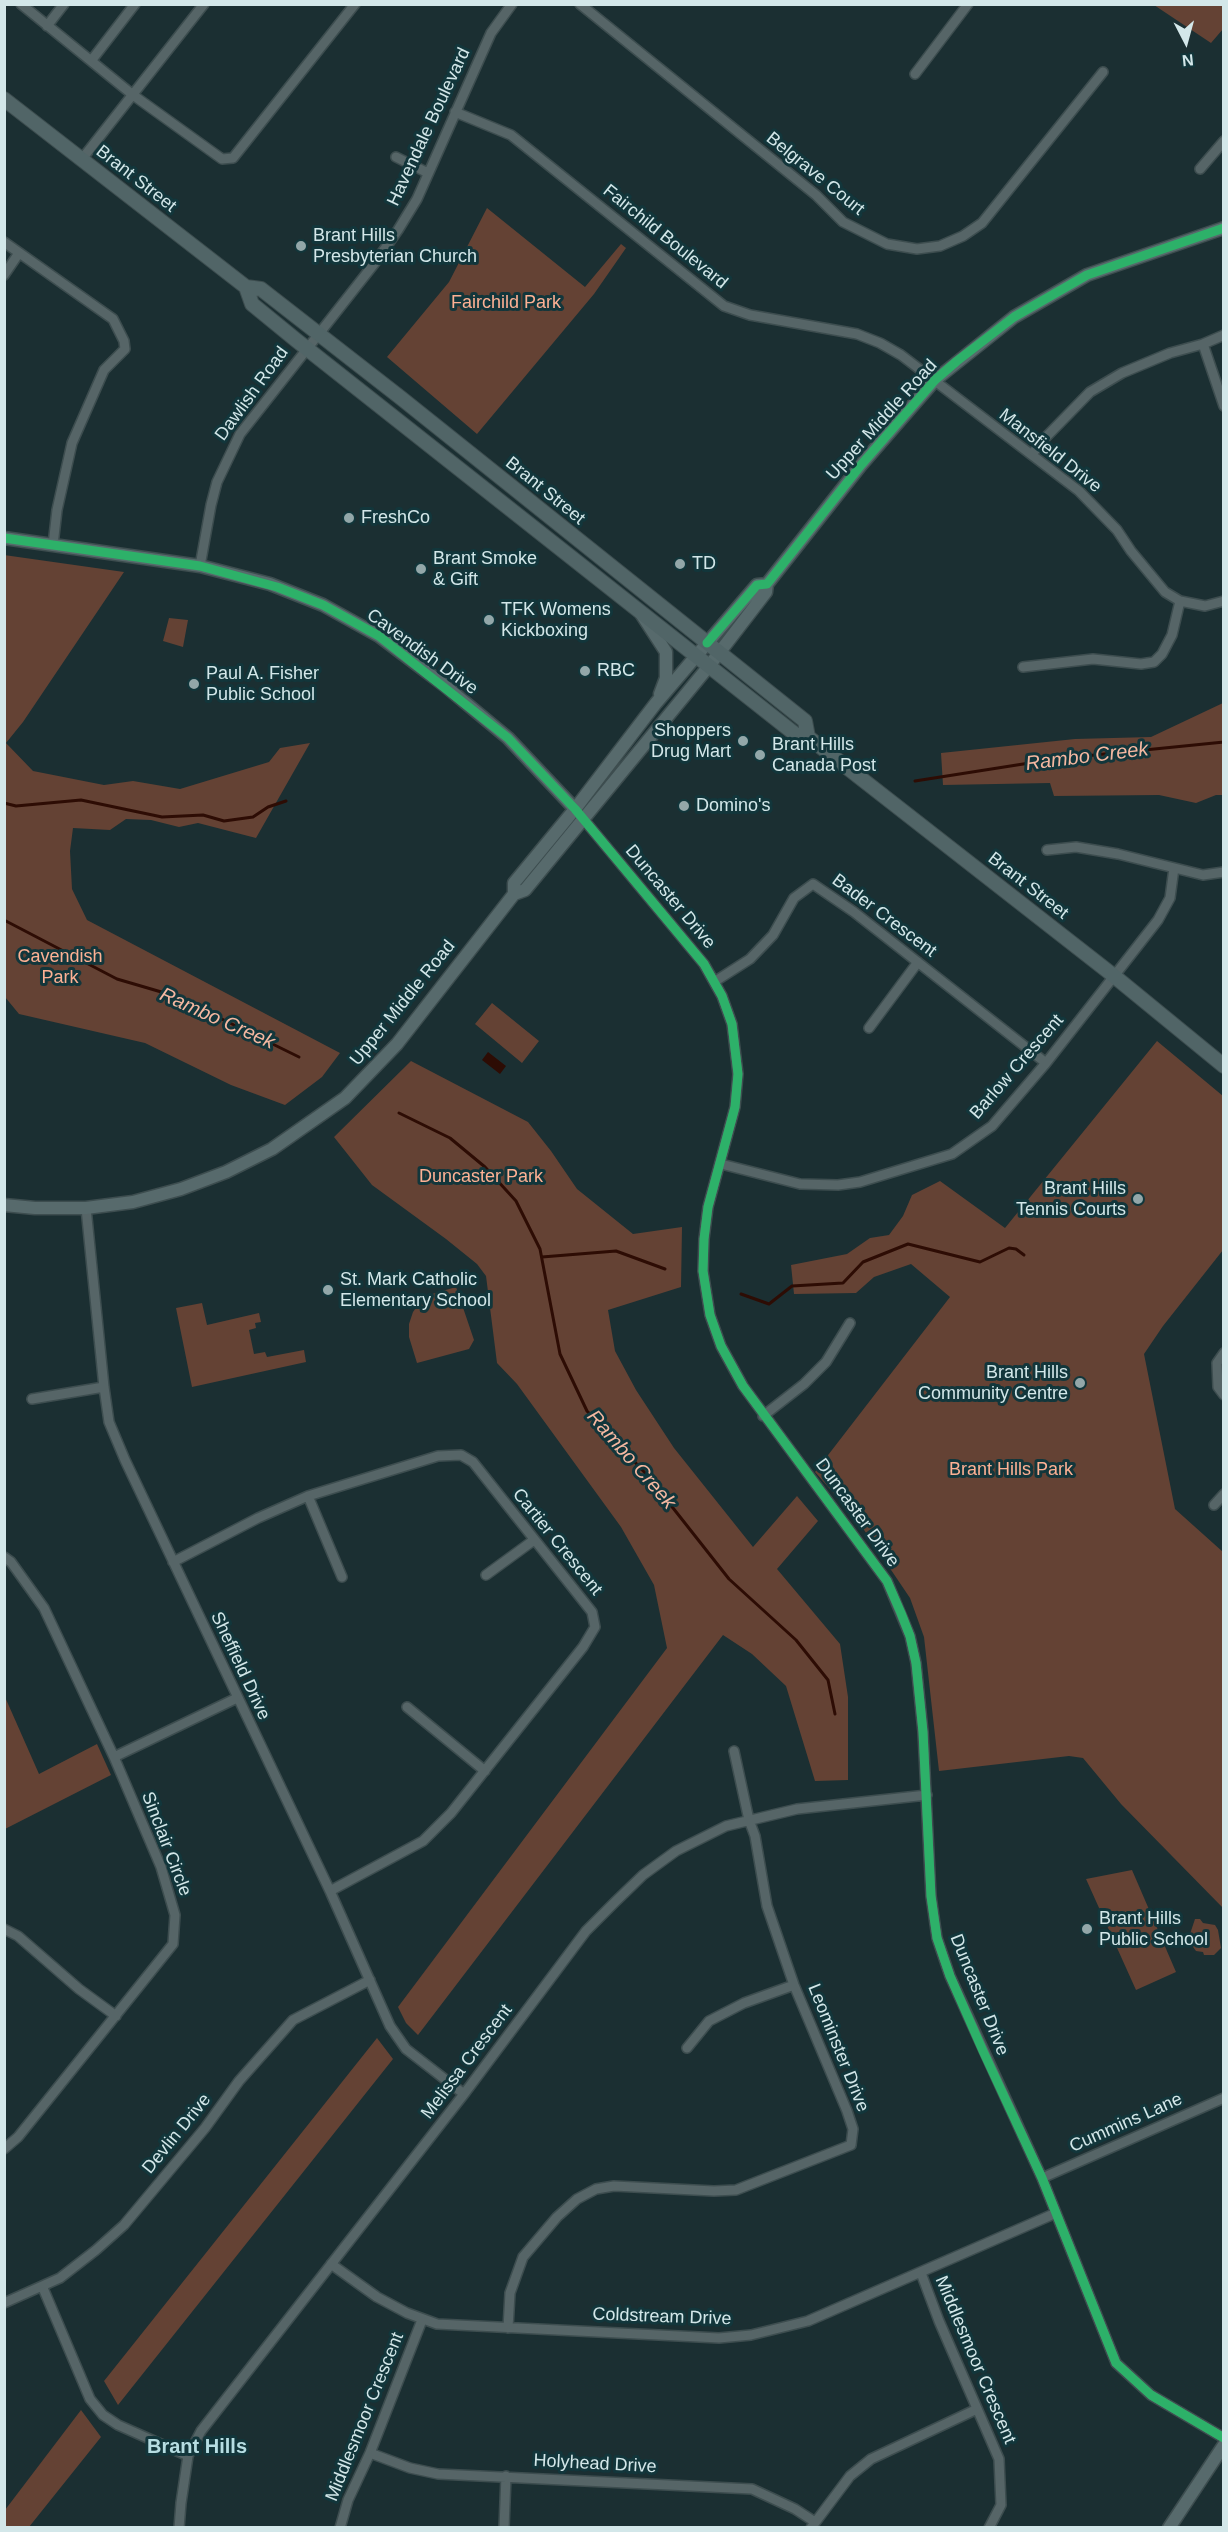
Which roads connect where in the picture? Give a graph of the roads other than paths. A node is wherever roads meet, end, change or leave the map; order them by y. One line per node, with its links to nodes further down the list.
1 (21, 4): 9 (street)
2 (64, 4): 9 (street)
3 (135, 4): 10 (street)
4 (204, 4): 13 (street)
5 (355, 4): 13 (street)
6 (512, 4): 15 (street, Havendale Boulevard)
7 (580, 4): 11 (street, Belgrave Court)
8 (968, 4): 12 (street)
9 (47, 26): 10 (street)
10 (90, 61): 13 (street)
11 (1103, 72)
12 (915, 74)
13 (133, 95): 18 (street)
14 (4, 99): 18 (main road, Brant Street)
15 (455, 112): 20 (street, Havendale Boulevard); 30 (street, Fairchild Boulevard)
16 (1224, 141): 19 (street)
17 (396, 157): 20 (street)
18 (82, 159): 25 (main road, Brant Street)
19 (1200, 169)
20 (428, 173): 26 (street, Havendale Boulevard)
21 (1224, 228): 30 (street, Upper Middle Road)
22 (4, 242): 23 (street)
23 (19, 253): 24 (street); 34 (street)
24 (4, 274)
25 (246, 286): 26 (main road, Brant Street); 29 (main road, Brant Street)
26 (319, 333): 29 (street, Havendale Boulevard); 40 (main road, Brant Street)
27 (1224, 335): 28 (street)
28 (1203, 344): 31 (street); 32 (street)
29 (306, 347): 35 (street, Dawlish Road); 39 (main road, Brant Street)
30 (935, 380): 32 (street, Mansfield Drive); 36 (street, Upper Middle Road)
31 (1224, 406)
32 (1032, 454): 37 (street, Mansfield Drive)
33 (4, 538): 34 (street, Cavendish Drive)
34 (53, 545): 35 (street, Cavendish Drive)
35 (200, 566): 47 (street, Cavendish Drive)
36 (766, 584): 40 (street, Upper Middle Road); 41 (street, Upper Middle Road)
37 (1180, 601): 38 (street); 44 (street)
38 (1224, 601)
39 (639, 610): 42 (main road, Brant Street); 45 (street)
40 (707, 643): 41 (main road, Brant Street); 42 (street, Upper Middle Road)
41 (719, 653): 43 (street, Upper Middle Road); 46 (main road, Brant Street)
42 (696, 656): 43 (main road, Brant Street); 45 (street, Upper Middle Road)
43 (709, 666): 46 (main road, Brant Street); 48 (street, Upper Middle Road)
44 (1023, 667)
45 (656, 703): 47 (street, Upper Middle Road)
46 (808, 737): 54 (main road, Brant Street)
47 (575, 809): 48 (street, Duncaster Drive); 52 (street, Upper Middle Road)
48 (584, 819): 52 (street, Upper Middle Road); 55 (street, Duncaster Drive)
49 (1047, 850): 50 (street)
50 (1174, 868): 51 (street); 54 (street, Barlow Crescent)
51 (1224, 872)
52 (514, 894): 61 (street, Upper Middle Road)
53 (918, 962): 55 (street, Bader Crescent); 56 (street); 57 (street, Bader Crescent)
54 (1114, 976): 57 (street, Barlow Crescent); 58 (main road, Brant Street)
55 (714, 982): 59 (street, Duncaster Drive)
56 (869, 1028)
57 (1046, 1063): 59 (street, Barlow Crescent)
58 (1224, 1065)
59 (721, 1164): 67 (street, Duncaster Drive)
60 (4, 1204): 61 (street, Upper Middle Road)
61 (86, 1208): 64 (street, Sheffield Drive)
62 (850, 1323): 67 (street)
63 (1224, 1353): 65 (street)
64 (104, 1387): 66 (street); 73 (street, Sheffield Drive)
65 (1224, 1395)
66 (32, 1399)
67 (762, 1416): 81 (street, Duncaster Drive)
68 (1224, 1494): 70 (street)
69 (308, 1496): 71 (street, Cartier Crescent); 73 (street, Cartier Crescent); 75 (street)
70 (1214, 1505)
71 (534, 1540): 74 (street); 80 (street, Cartier Crescent)
72 (4, 1557): 79 (street, Sinclair Circle)
73 (173, 1562): 76 (street, Sheffield Drive)
74 (486, 1575)
75 (342, 1577)
76 (237, 1698): 79 (street); 83 (street, Sheffield Drive)
77 (407, 1707): 80 (street)
78 (734, 1751): 82 (street, Leominster Drive)
79 (114, 1757): 87 (street, Sinclair Circle)
80 (485, 1771): 83 (street, Cartier Crescent)
81 (927, 1796): 82 (street, Melissa Crescent); 92 (street, Duncaster Drive)
82 (749, 1820): 86 (street, Leominster Drive); 89 (street, Melissa Crescent)
83 (330, 1891): 85 (street, Sheffield Drive)
84 (4, 1929): 87 (street)
85 (370, 1980): 89 (street, Sheffield Drive); 96 (street, Devlin Drive)
86 (794, 1985): 88 (street); 99 (street, Leominster Drive)
87 (116, 2016): 91 (street, Sinclair Circle)
88 (687, 2048)
89 (464, 2094): 94 (street, Melissa Crescent)
90 (1224, 2098): 92 (street, Cummins Lane)
91 (4, 2149)
92 (1042, 2178): 93 (street, Duncaster Drive)
93 (1056, 2213): 95 (street, Coldstream Drive); 101 (street, Duncaster Drive)
94 (331, 2265): 98 (street, Coldstream Drive); 104 (street, Melissa Crescent)
95 (921, 2273): 99 (street, Coldstream Drive); 100 (street, Middlesmoor Crescent)
96 (43, 2288): 97 (street, Devlin Drive); 104 (street)
97 (4, 2303)
98 (422, 2320): 99 (street, Coldstream Drive); 103 (street, Middlesmoor Crescent)
99 (508, 2328)
100 (977, 2409): 106 (street); 110 (street, Middlesmoor Crescent)
101 (1224, 2438)
102 (1224, 2445): 111 (street)
103 (370, 2453): 105 (street, Holyhead Drive); 108 (street, Middlesmoor Crescent)
104 (188, 2457): 107 (street, Melissa Crescent)
105 (506, 2476): 106 (street, Holyhead Drive); 109 (street)
106 (813, 2525)
107 (179, 2528)
108 (339, 2528)
109 (504, 2528)
110 (989, 2528)
111 (1169, 2528)

